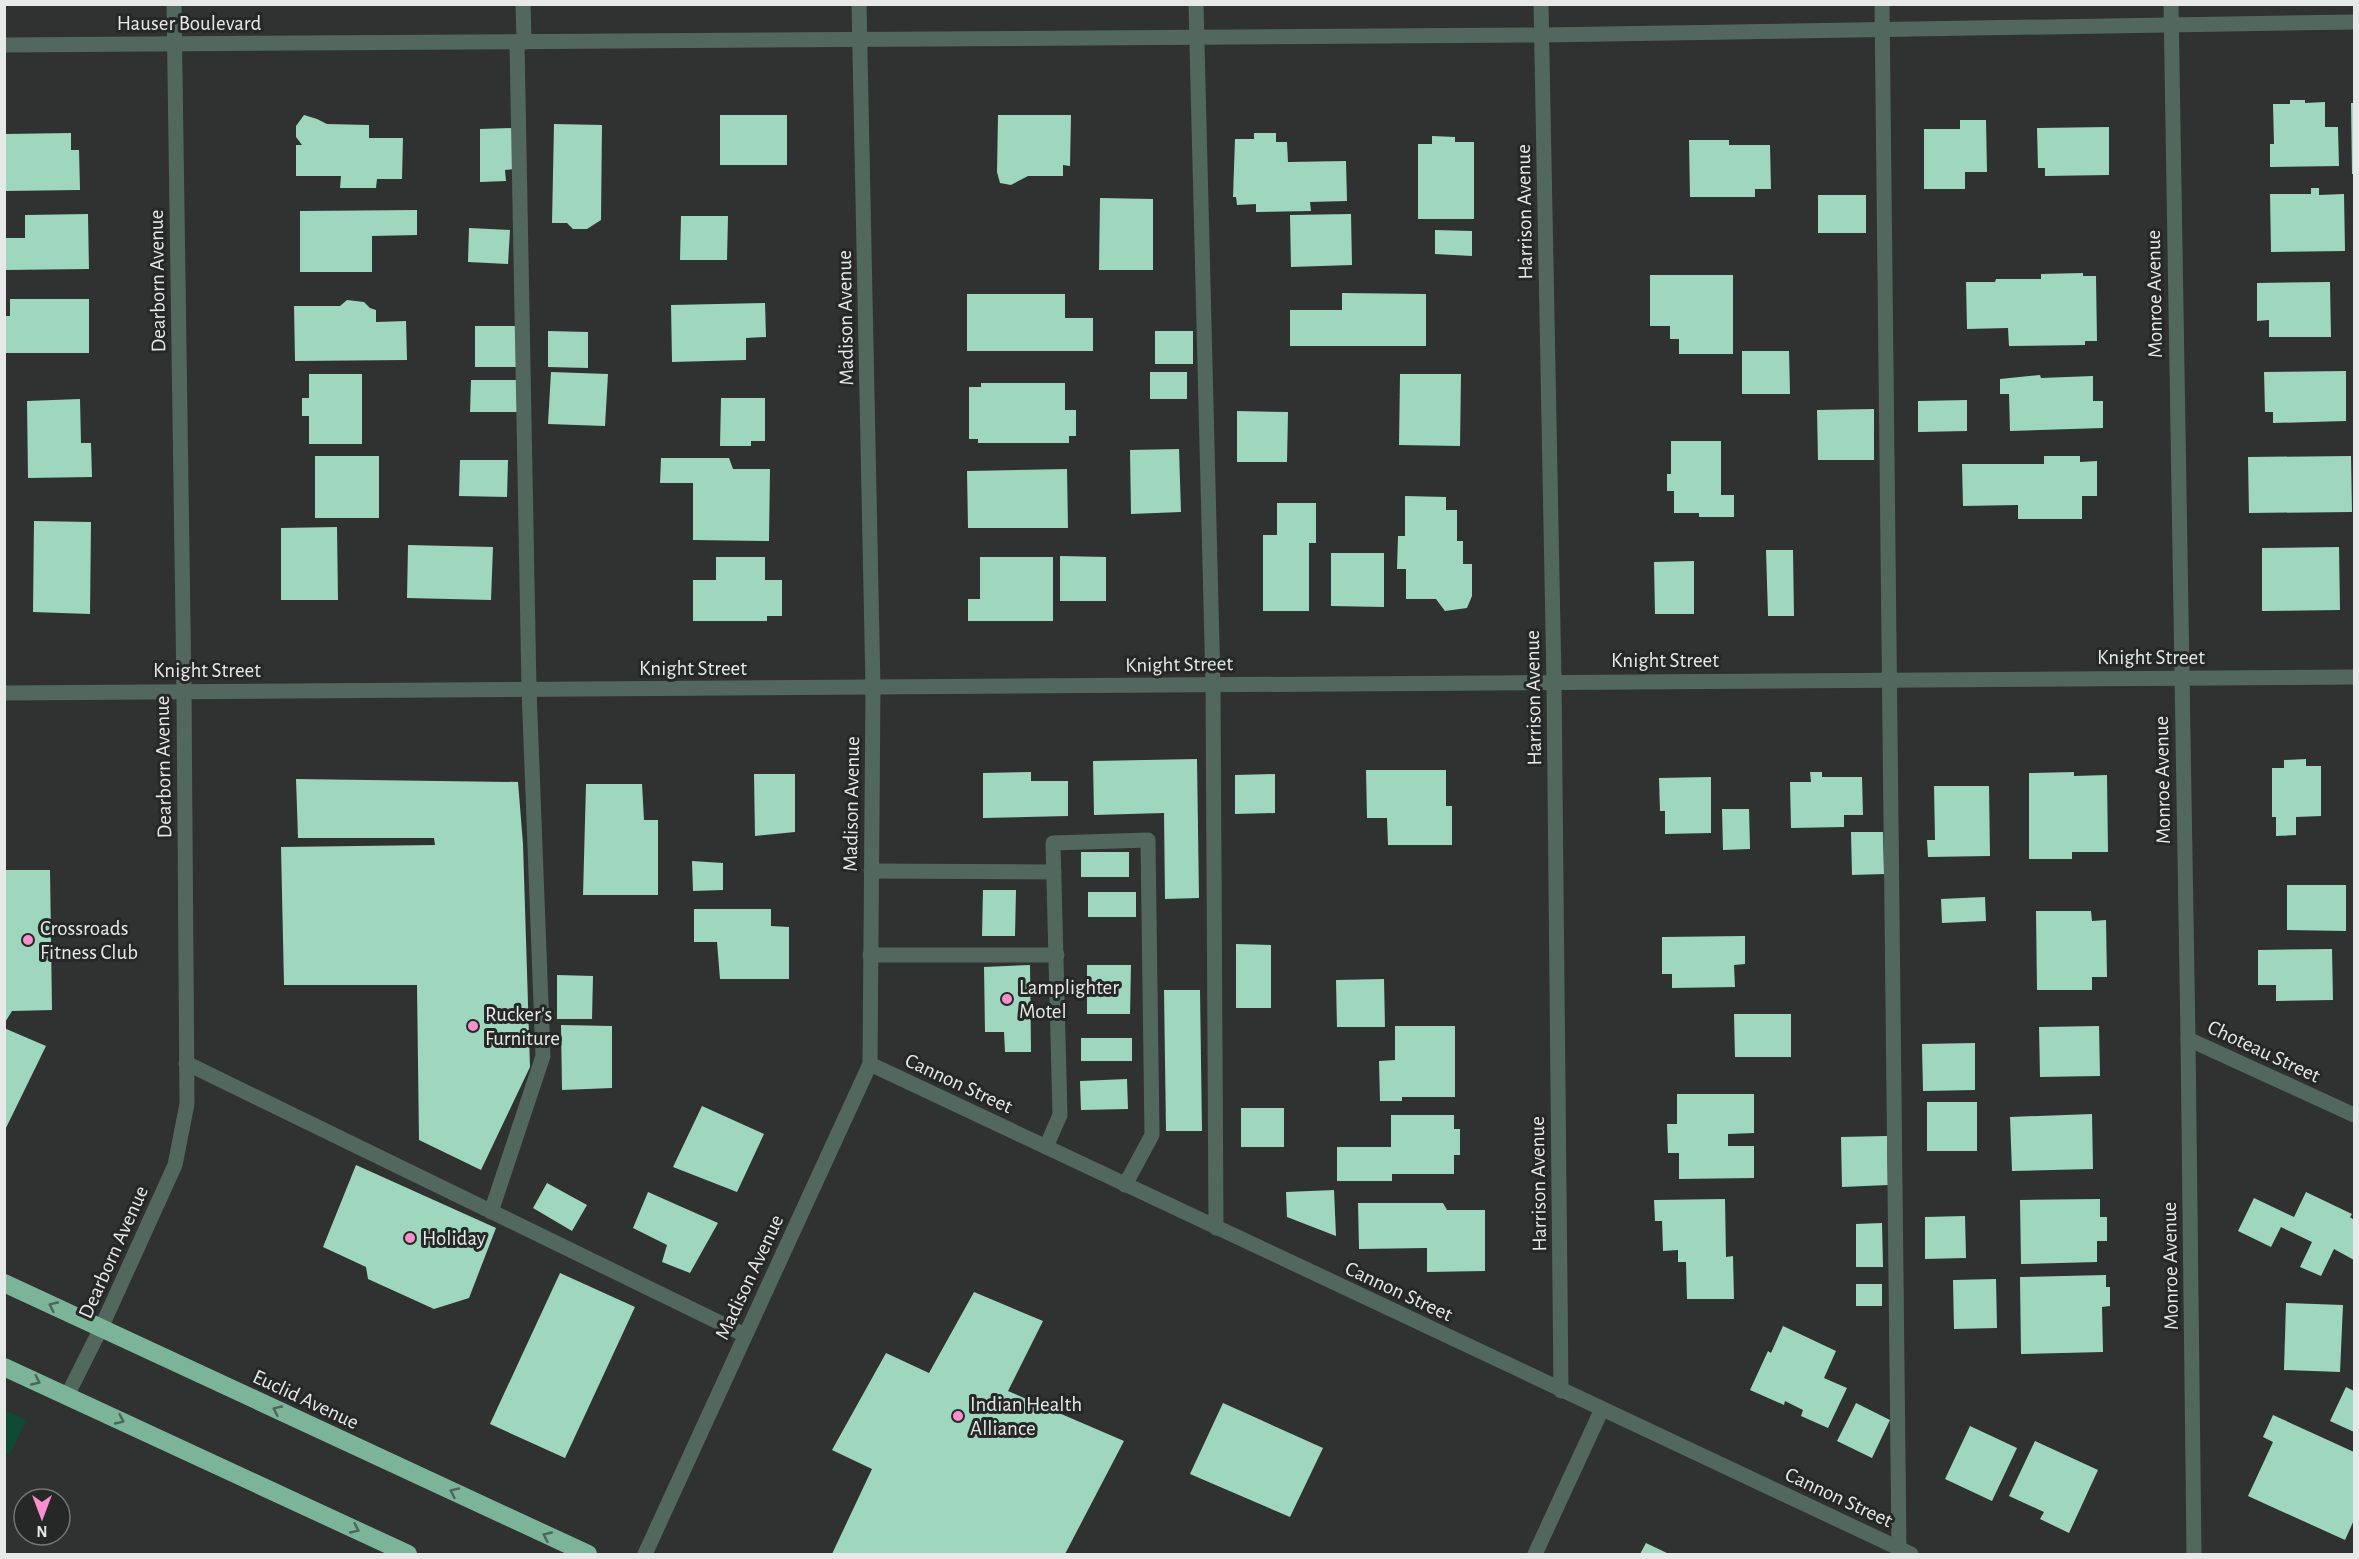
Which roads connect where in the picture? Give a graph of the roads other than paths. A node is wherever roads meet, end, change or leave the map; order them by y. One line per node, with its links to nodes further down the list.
1 (174, 4): 15 (street, Dearborn Avenue)
2 (523, 4): 14 (street)
3 (859, 4): 13 (street, Madison Avenue)
4 (1196, 4): 12 (street)
5 (1541, 4): 11 (street, Harrison Avenue)
6 (1882, 4): 10 (street)
7 (2171, 4): 9 (street, Monroe Avenue)
8 (2355, 22): 9 (street, Hauser Boulevard)
9 (2171, 26): 10 (street, Hauser Boulevard); 17 (street, Monroe Avenue)
10 (1882, 31): 11 (street, Hauser Boulevard); 19 (street)
11 (1542, 35): 12 (street, Hauser Boulevard); 20 (street, Harrison Avenue)
12 (1197, 38): 13 (street, Hauser Boulevard); 21 (street)
13 (860, 41): 14 (street, Hauser Boulevard); 22 (street, Madison Avenue)
14 (520, 42): 15 (street, Hauser Boulevard); 23 (street)
15 (174, 44): 16 (street, Hauser Boulevard); 24 (street, Dearborn Avenue)
16 (4, 45)
17 (2181, 677): 18 (street, Knight Street); 19 (street, Knight Street); 30 (street, Monroe Avenue)
18 (2355, 677)
19 (1889, 679): 20 (street, Knight Street); 45 (street)
20 (1554, 682): 21 (street, Knight Street); 42 (street, Harrison Avenue)
21 (1213, 685): 22 (street, Knight Street); 37 (street)
22 (873, 688): 23 (street, Knight Street); 26 (street, Madison Avenue)
23 (529, 689): 24 (street, Knight Street); 36 (street)
24 (184, 691): 25 (street, Knight Street); 31 (street, Dearborn Avenue)
25 (4, 693)
26 (871, 871): 27 (street); 28 (street, Madison Avenue)
27 (1054, 872): 29 (street); 35 (street)
28 (870, 955): 29 (street); 32 (street, Madison Avenue)
29 (1058, 955): 34 (street)
30 (2188, 1039): 33 (street, Choteau Street); 50 (street, Monroe Avenue)
31 (186, 1063): 36 (street); 39 (street, Dearborn Avenue)
32 (870, 1064): 34 (street, Cannon Street); 40 (street, Madison Avenue)
33 (2355, 1115)
34 (1046, 1148): 35 (street, Cannon Street)
35 (1125, 1185): 37 (street, Cannon Street)
36 (492, 1212): 40 (street)
37 (1216, 1228): 42 (street, Cannon Street)
38 (4, 1283): 39 (highway, Euclid Avenue, one-way to 38)
39 (102, 1328): 43 (street, Dearborn Avenue); 47 (highway, Euclid Avenue, one-way to 39)
40 (745, 1335): 48 (street, Madison Avenue)
41 (4, 1367): 43 (highway, one-way to 43)
42 (1561, 1390): 44 (street, Cannon Street)
43 (67, 1396): 46 (highway, one-way to 46)
44 (1602, 1408): 45 (street, Cannon Street); 49 (street)
45 (1905, 1552)
46 (408, 1554)
47 (588, 1554)
48 (645, 1554)
49 (1535, 1554)
50 (2194, 1554)

